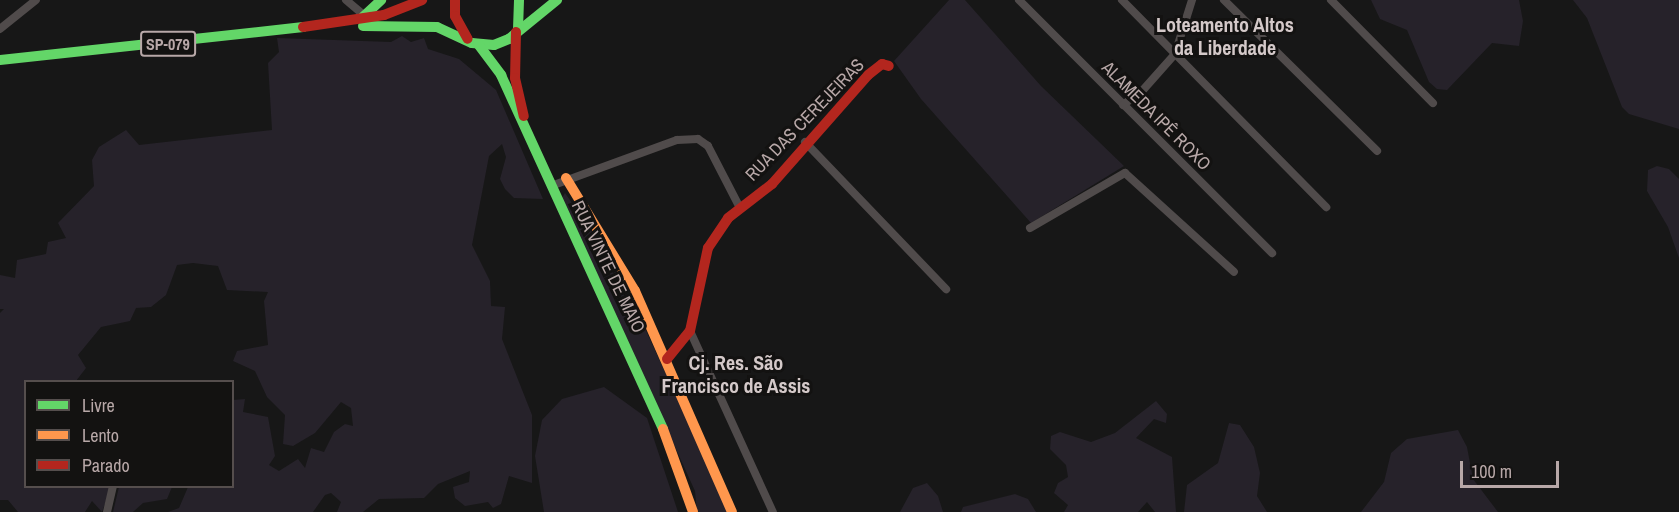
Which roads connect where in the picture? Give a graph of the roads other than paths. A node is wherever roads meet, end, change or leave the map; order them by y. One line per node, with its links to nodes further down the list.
1 (36, 0): 15 (street)
2 (346, 0): 13 (street)
3 (422, 0): 13 (main road, SP-079)
4 (455, 0): 17 (main road, RUA VINTE DE MAIO)
5 (519, 0): 16 (main road, RUA VINTE DE MAIO)
6 (557, 0): 16 (main road, SP-079)
7 (1019, 0): 22 (street, ALAMEDA IPÊ ROXO)
8 (1122, 0): 18 (street)
9 (1192, 0): 18 (street)
10 (1224, 0): 25 (street)
11 (384, 1): 13 (main road)
12 (1334, 1): 21 (street)
13 (363, 17): 14 (main road, SP-079)
14 (307, 27): 17 (main road, SP-079); 19 (main road, SP-079)
15 (0, 29)
16 (517, 31): 17 (main road, SP-079); 23 (main road, RUA VINTE DE MAIO)
17 (475, 44): 23 (main road, RUA VINTE DE MAIO)
18 (1175, 54): 22 (street); 29 (street)
19 (0, 60)
20 (889, 66): 24 (main road, RUA DAS CEREJEIRAS)
21 (1433, 103)
22 (1123, 105): 31 (street, ALAMEDA IPÊ ROXO)
23 (529, 139): 27 (main road, RUA VINTE DE MAIO)
24 (805, 142): 28 (main road, RUA DAS CEREJEIRAS); 33 (street)
25 (1377, 151)
26 (566, 178): 27 (street); 28 (street); 35 (main road)
27 (551, 186): 38 (main road, RUA VINTE DE MAIO)
28 (739, 206): 34 (main road, RUA DAS CEREJEIRAS)
29 (1326, 207)
30 (1030, 228): 32 (street)
31 (1272, 254)
32 (1234, 272)
33 (946, 289)
34 (690, 331): 35 (main road, RUA DAS CEREJEIRAS); 40 (street)
35 (667, 359): 39 (main road)
36 (113, 488): 37 (street)
37 (107, 512)
38 (693, 512)
39 (732, 512)
40 (772, 512)

